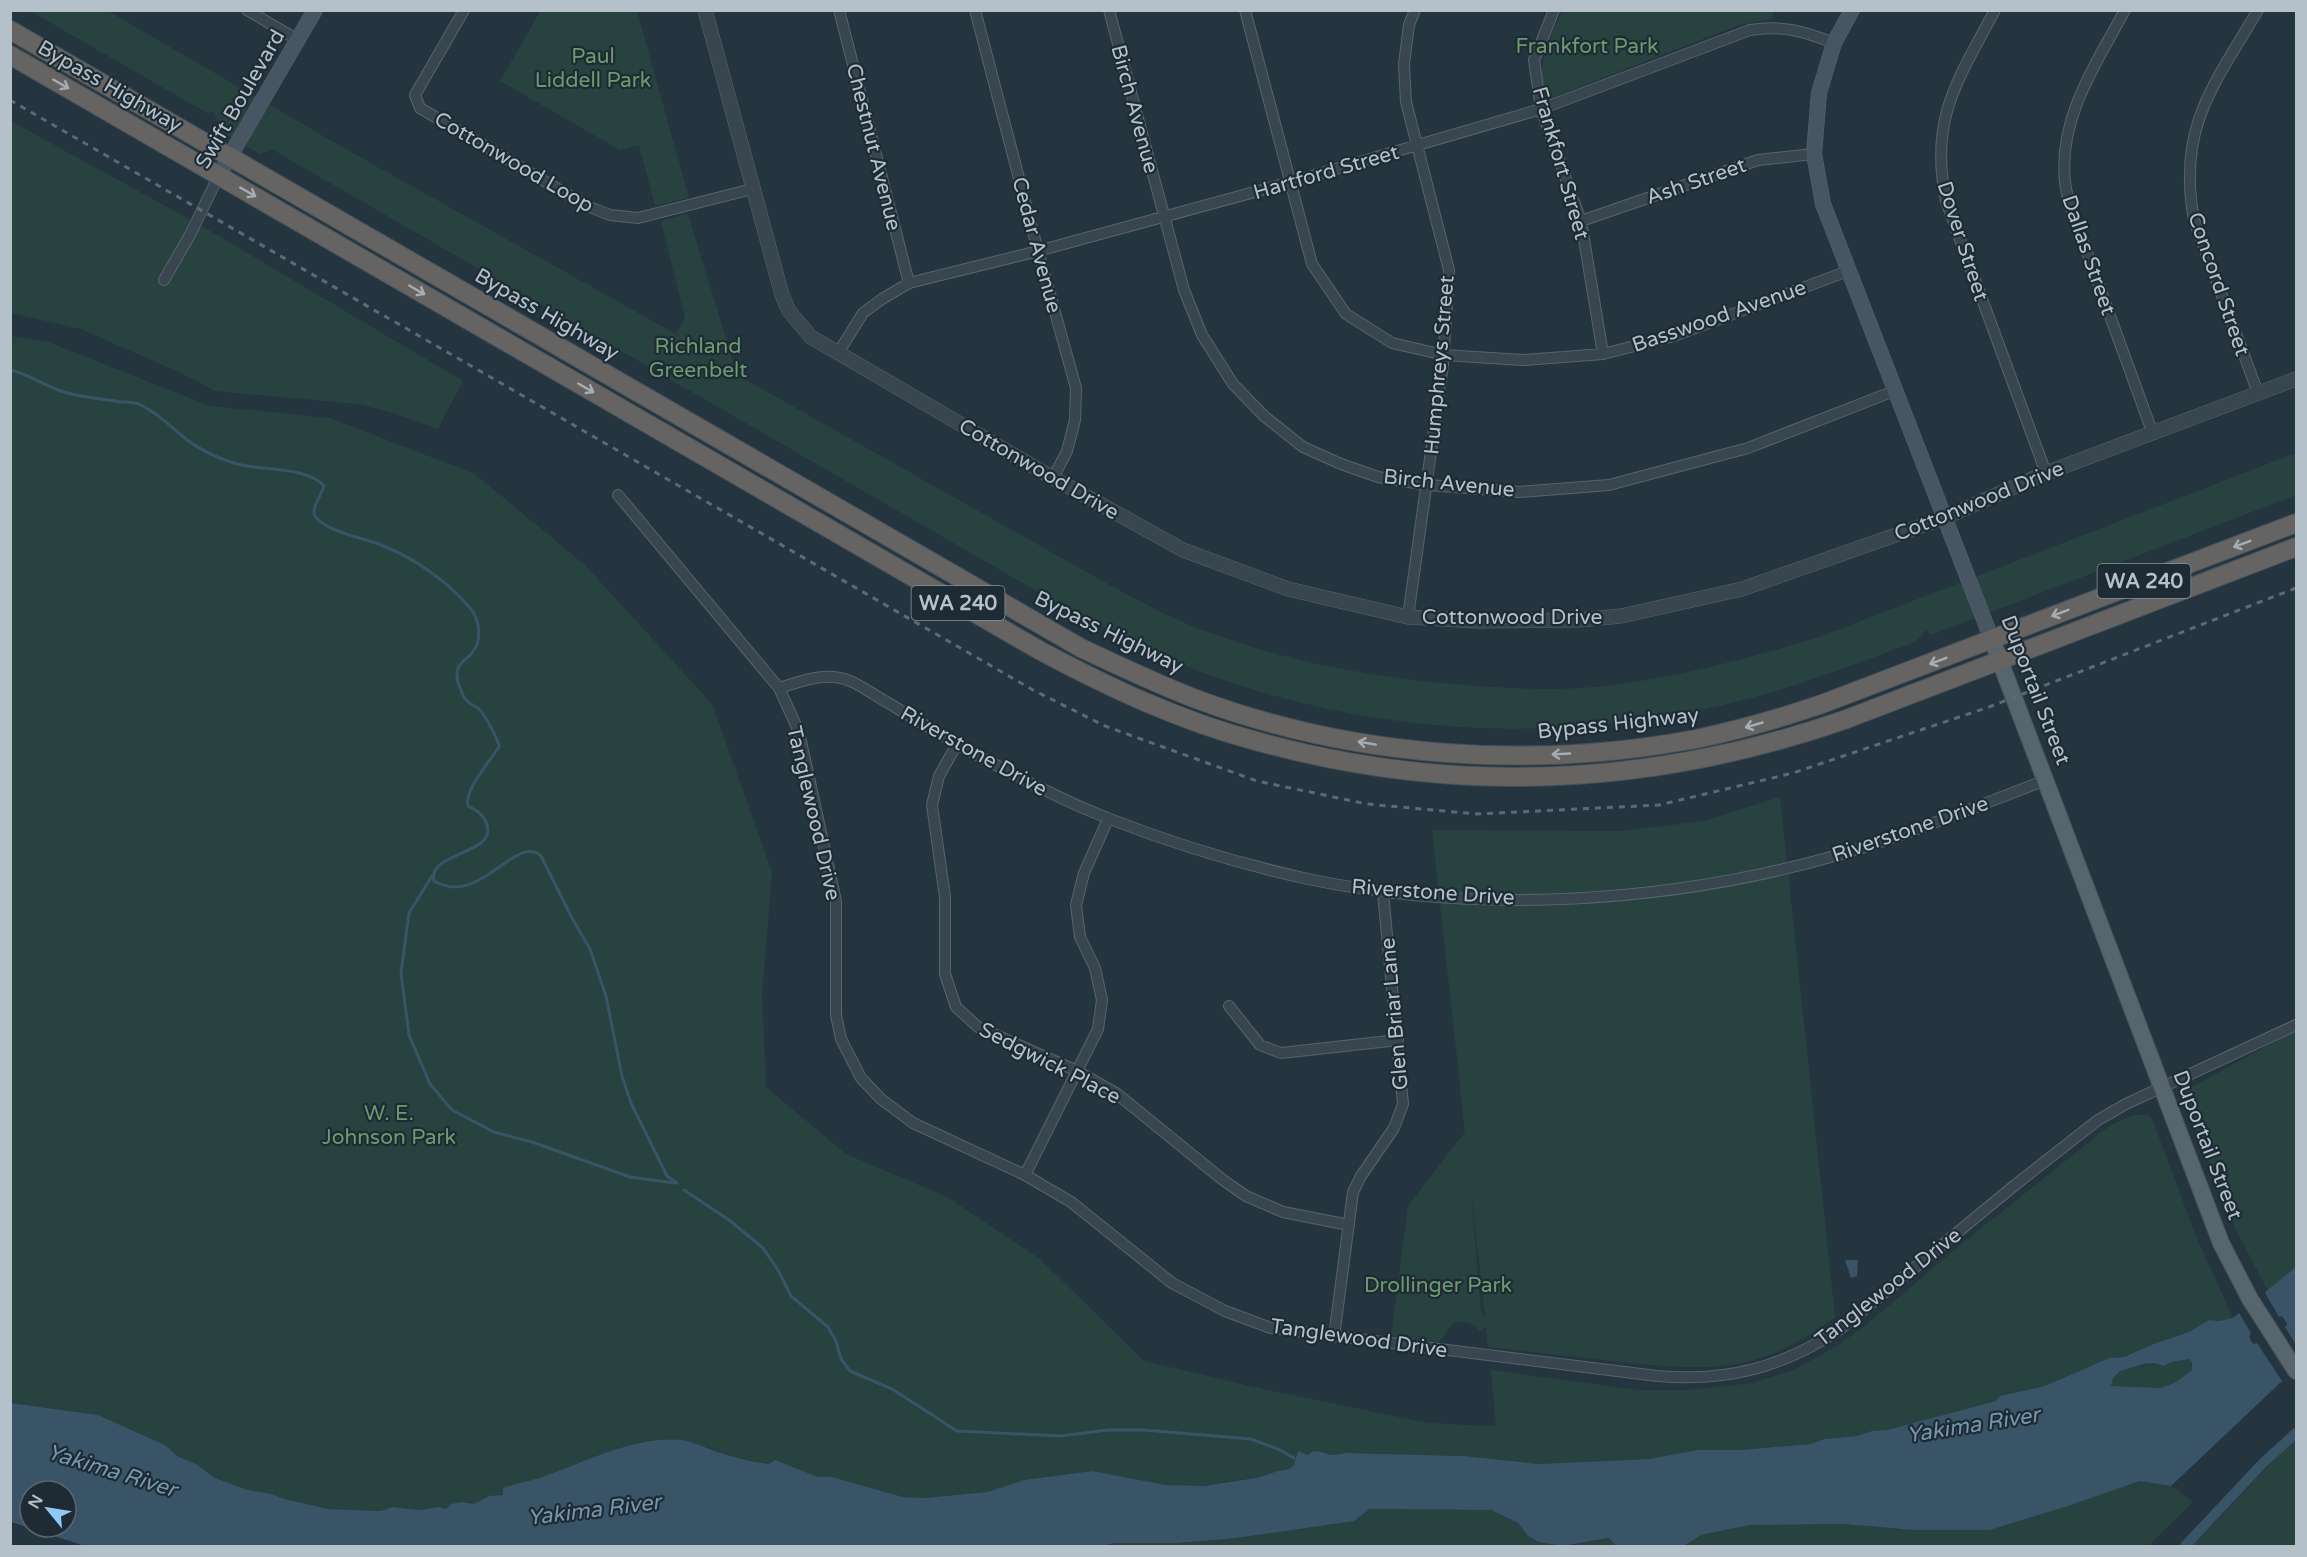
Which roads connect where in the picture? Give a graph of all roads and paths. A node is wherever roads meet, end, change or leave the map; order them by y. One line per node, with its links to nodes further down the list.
1 (247, 10): 16 (street)
2 (315, 10): 16 (main road, Swift Boulevard)
3 (464, 10): 25 (street, Cottonwood Loop)
4 (705, 10): 25 (street, Cottonwood Drive)
5 (839, 10): 31 (street, Chestnut Avenue)
6 (975, 10): 28 (street, Cedar Avenue)
7 (1109, 10): 26 (street, Birch Avenue)
8 (1245, 10): 24 (street, Basswood Avenue)
9 (1415, 10): 20 (street, Humphreys Street)
10 (1554, 10): 19 (street, Frankfort Street)
11 (1852, 10): 17 (main road, Duportail Street)
12 (1995, 10): 39 (street, Dover Street)
13 (2125, 10): 38 (street, Dallas Street)
14 (2258, 10): 37 (street, Concord Street)
15 (10, 30): 22 (highway, Bypass Highway / WA 240)
16 (298, 40): 22 (main road, Swift Boulevard)
17 (1834, 44): 19 (street, Hartford Street); 21 (main road, Duportail Street)
18 (10, 55): 23 (highway, Bypass Highway / WA 240, one-way to 23)
19 (1541, 109): 20 (street, Hartford Street); 27 (street, Frankfort Street)
20 (1416, 146): 24 (street, Hartford Street); 34 (street, Humphreys Street)
21 (1814, 154): 27 (street, Ash Street); 29 (main road, Duportail Street)
22 (230, 157): 23 (main road, Swift Boulevard); 47 (highway, Bypass Highway / WA 240, one-way to 22)
23 (219, 176): 30 (street, Swift Boulevard); 48 (highway, Bypass Highway / WA 240, one-way to 48)
24 (1291, 182): 26 (street, Hartford Street); 34 (street, Basswood Avenue)
25 (752, 189): 32 (street, Cottonwood Drive)
26 (1164, 216): 28 (street, Hartford Street); 41 (street, Birch Avenue)
27 (1581, 221): 33 (street, Frankfort Street)
28 (1038, 251): 31 (street, Hartford Street); 40 (street, Cedar Avenue)
29 (1848, 271): 33 (street, Basswood Avenue); 36 (main road, Duportail Street)
30 (161, 278)
31 (909, 283): 32 (street, Hartford Street)
32 (838, 353): 40 (street, Cottonwood Drive)
33 (1603, 354): 34 (street, Basswood Avenue)
34 (1444, 355): 41 (street, Humphreys Street)
35 (2296, 379): 37 (street, Cottonwood Drive)
36 (1894, 391): 41 (street, Birch Avenue); 43 (main road, Duportail Street)
37 (2258, 393): 38 (street, Cottonwood Drive)
38 (2153, 434): 39 (street, Cottonwood Drive)
39 (2046, 473): 43 (street, Cottonwood Drive)
40 (1053, 478): 46 (street, Cottonwood Drive)
41 (1428, 485): 46 (street, Humphreys Street)
42 (618, 495): 49 (street, Tanglewood Drive)
43 (1944, 518): 46 (street, Cottonwood Drive); 47 (main road, Duportail Street)
44 (2296, 523): 47 (highway, Bypass Highway / WA 240, one-way to 47)
45 (2296, 547): 48 (highway, Bypass Highway / WA 240)
46 (1408, 617)
47 (1992, 640): 48 (main road, Duportail Street)
48 (2000, 661): 51 (main road, Duportail Street)
49 (779, 688): 50 (street, Riverstone Drive); 59 (street, Tanglewood Drive)
50 (957, 744): 52 (street, Riverstone Drive); 57 (street, Sedgwick Place)
51 (2046, 780): 53 (street, Riverstone Drive); 58 (main road, Duportail Street)
52 (1108, 819): 53 (street, Riverstone Drive); 57 (street)
53 (1383, 893): 56 (street, Glen Briar Lane)
54 (1229, 1006): 56 (street)
55 (2296, 1025): 58 (street, Tanglewood Drive)
56 (1398, 1040): 60 (street, Glen Briar Lane)
57 (1077, 1071): 59 (street); 60 (street, Sedgwick Place)
58 (2162, 1088): 61 (street, Tanglewood Drive); 62 (main road, Duportail Street)
59 (1025, 1175): 61 (street, Tanglewood Drive)
60 (1349, 1225): 61 (street, Glen Briar Lane)
61 (1334, 1337)
62 (2296, 1371)

